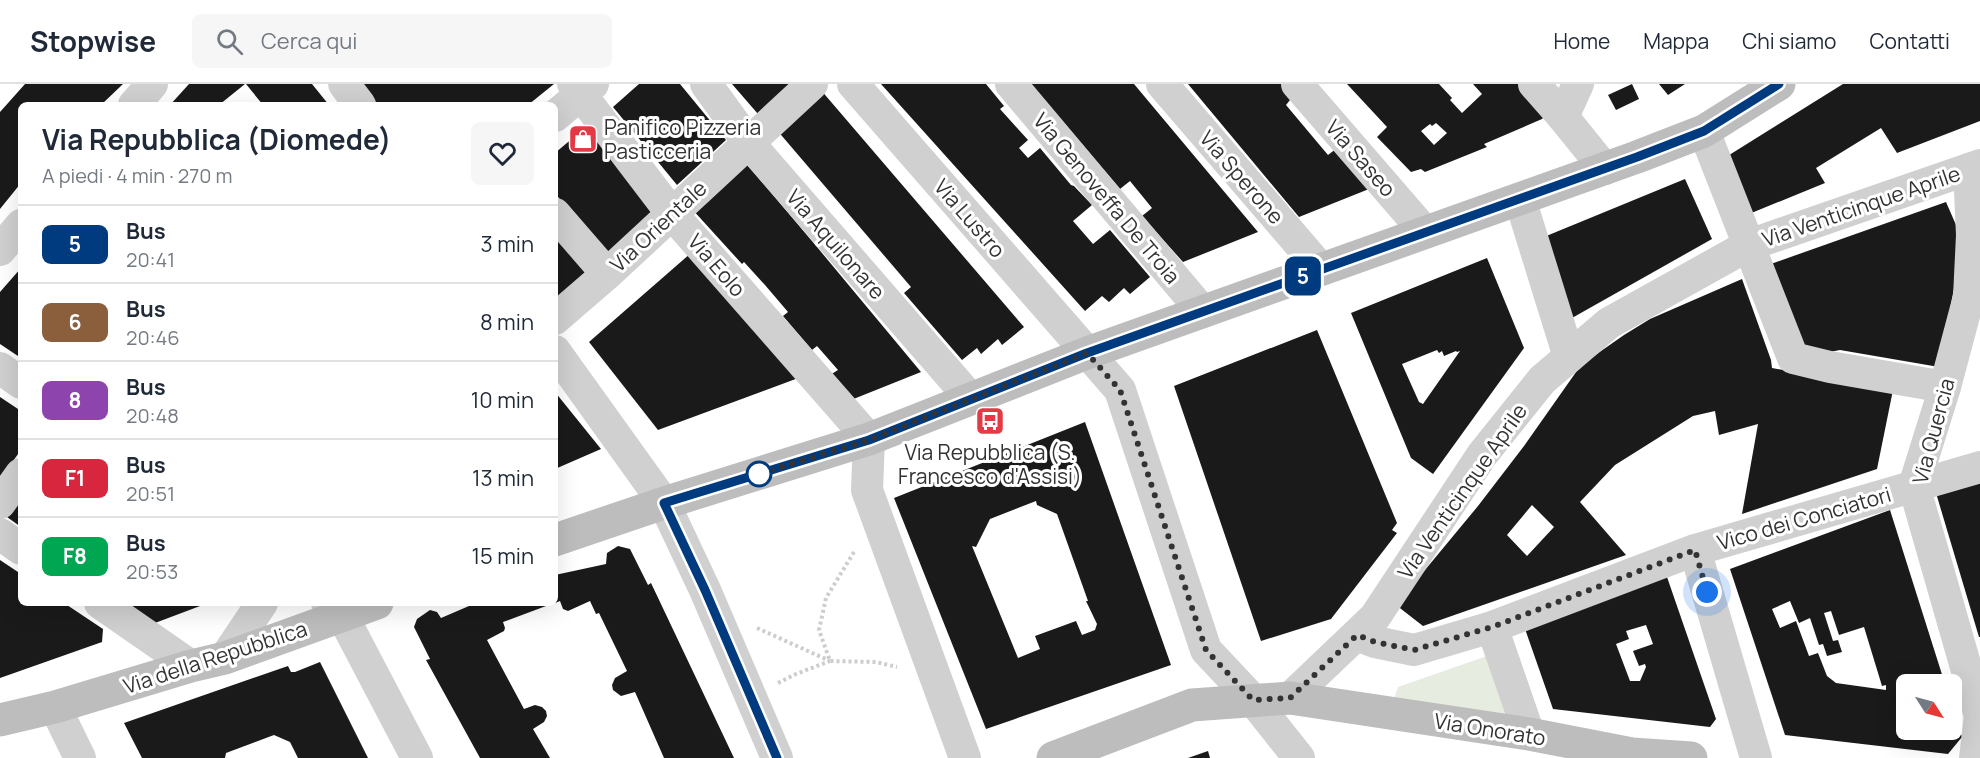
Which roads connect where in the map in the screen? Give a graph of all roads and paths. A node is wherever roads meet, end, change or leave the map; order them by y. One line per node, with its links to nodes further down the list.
1 (152, 84): 13 (street)
2 (344, 84): 14 (street)
3 (706, 84): 18 (street, Via Aquilonare)
4 (812, 84): 18 (street, Via Orientale)
5 (853, 84): 32 (street, Via Lustro)
6 (1011, 84): 30 (street, Via Genoveffa De Troia)
7 (1162, 84): 28 (street, Via Sperone)
8 (1297, 84): 25 (street, Via Saseo)
9 (1534, 84): 16 (street)
10 (1578, 84): 16 (street)
11 (1779, 84): 17 (street)
12 (582, 87): 15 (street); 22 (street, Via Eolo)
13 (137, 102)
14 (358, 102)
15 (558, 113)
16 (1563, 117): 20 (street)
17 (1704, 131): 20 (street); 26 (street)
18 (748, 142): 22 (street, Via Orientale); 38 (street, Via Aquilonare)
19 (1974, 167): 26 (street, Via Venticinque Aprile); 37 (street, Via Quercia)
20 (1605, 169): 21 (street)
21 (1520, 199): 25 (street); 34 (street)
22 (672, 214): 29 (street, Via Orientale); 39 (street, Via Eolo)
23 (558, 217): 29 (street)
24 (18, 229): 27 (street)
25 (1425, 232): 28 (street)
26 (1749, 245): 34 (street, Via Venticinque Aprile); 37 (street)
27 (0, 250)
28 (1321, 269): 30 (street)
29 (607, 274): 31 (street, Via Orientale)
30 (1203, 312): 32 (street)
31 (558, 316)
32 (1087, 353): 38 (street); 62 (street, Via Lustro)
33 (558, 355): 44 (street)
34 (1569, 357): 56 (street, Via Venticinque Aprile)
35 (0, 368): 36 (street)
36 (18, 381)
37 (1945, 387): 42 (street, Via Quercia)
38 (971, 399): 39 (street)
39 (869, 440): 44 (street); 45 (street)
40 (1980, 467): 42 (street, Vico dei Conciatori)
41 (18, 478): 43 (street)
42 (1914, 486): 49 (street, Vico dei Conciatori); 76 (street, Via Quercia)
43 (0, 503)
44 (664, 503): 47 (street); 64 (street)
45 (876, 518): 58 (path); 60 (street)
46 (0, 534): 48 (street)
47 (558, 539)
48 (18, 547)
49 (1695, 550): 55 (street, Vico dei Conciatori); 75 (street)
50 (104, 606): 59 (street)
51 (259, 606): 57 (street)
52 (355, 606): 53 (street, Via della Repubblica)
53 (334, 609): 57 (street, Via della Repubblica); 69 (street)
54 (756, 627): 58 (path)
55 (1492, 627): 56 (street, Vico dei Conciatori); 66 (street)
56 (1357, 635): 61 (street, Via Venticinque Aprile)
57 (225, 658): 59 (street, Via della Repubblica)
58 (830, 661): 60 (path); 64 (path)
59 (191, 666): 63 (street, Via della Repubblica)
60 (939, 690): 71 (street)
61 (1290, 698): 62 (street, Via Onorato); 66 (street, Via Onorato)
62 (1253, 700): 72 (street, Via Onorato); 73 (street, Via Lustro)
63 (55, 707): 65 (street, Via della Repubblica); 68 (street)
64 (759, 716): 70 (street)
65 (0, 720)
66 (1529, 734): 67 (street, Via Onorato)
67 (1631, 756): 74 (street, Via Onorato)
68 (80, 758)
69 (417, 758)
70 (777, 758)
71 (965, 758)
72 (1053, 758)
73 (1299, 758)
74 (1690, 758)
75 (1756, 758)
76 (1975, 758)

